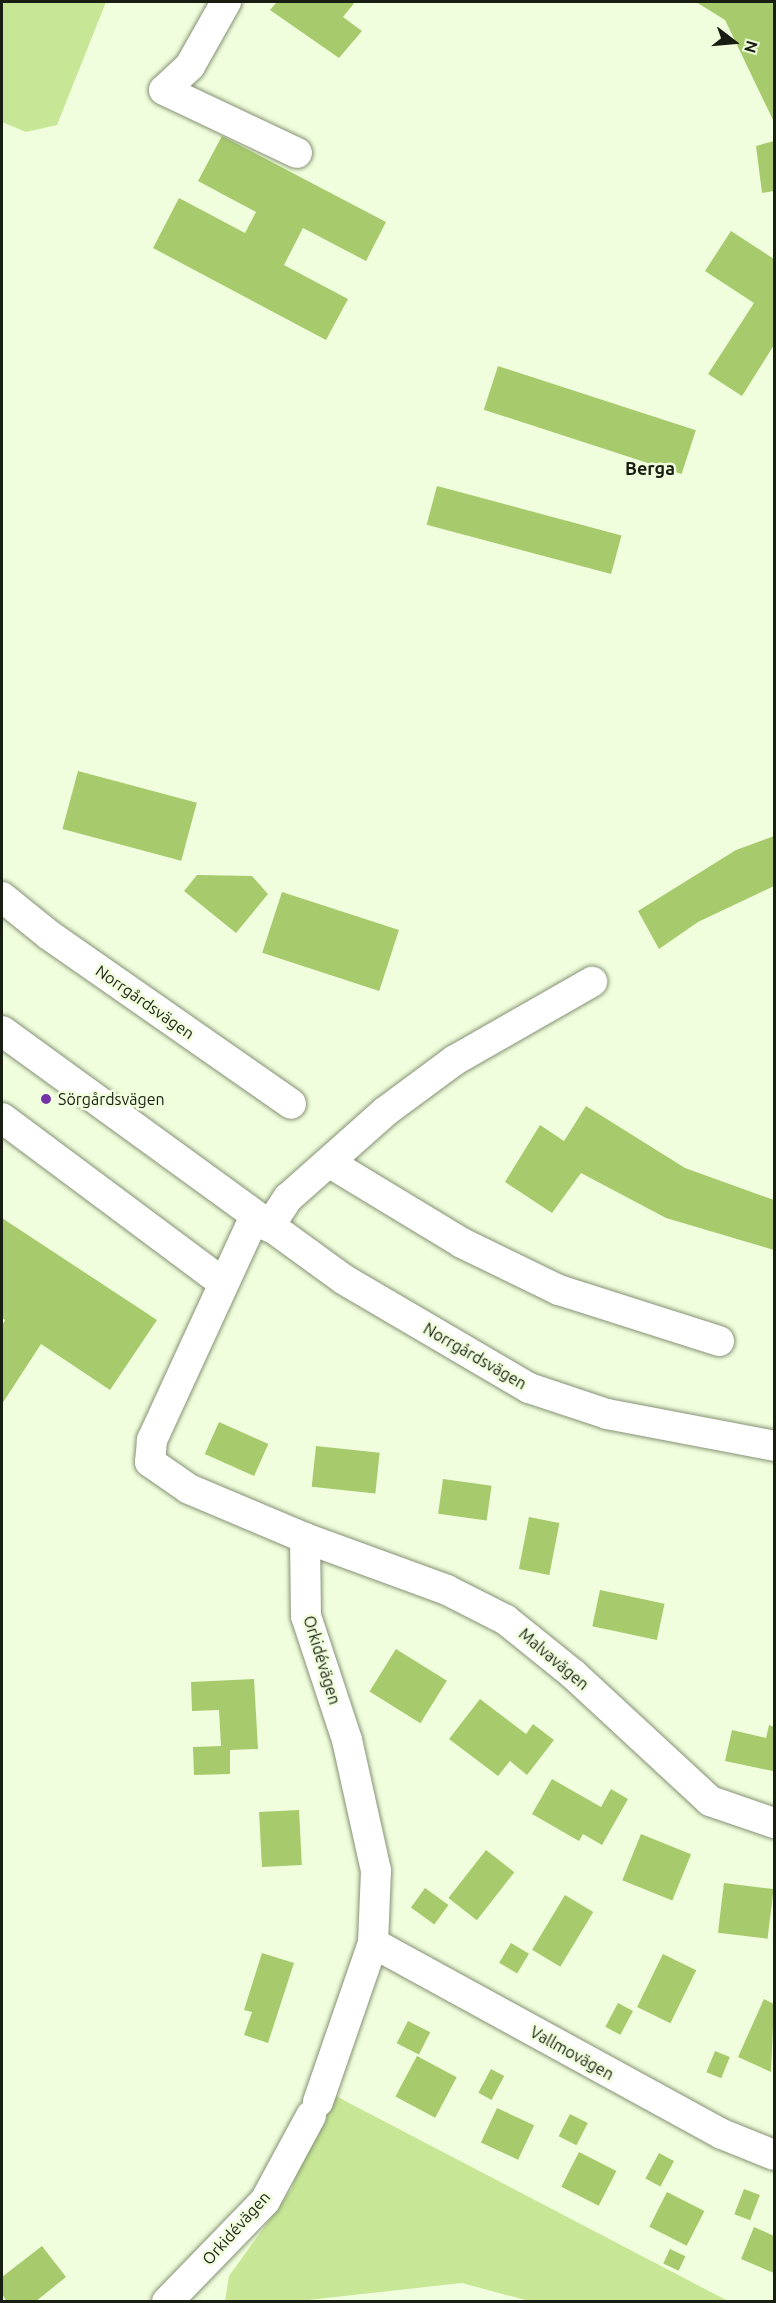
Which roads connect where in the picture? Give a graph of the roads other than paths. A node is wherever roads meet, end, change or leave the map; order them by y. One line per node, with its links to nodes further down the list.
1 (226, 2): 2 (street)
2 (297, 153)
3 (2, 897): 6 (street, Norrgårdsvägen)
4 (592, 982): 8 (street)
5 (2, 1031): 9 (street, Norrgårdsvägen)
6 (291, 1104)
7 (2, 1118): 10 (street)
8 (330, 1163): 9 (street); 11 (street)
9 (262, 1222): 10 (street); 12 (street, Norrgårdsvägen)
10 (222, 1282): 13 (street)
11 (719, 1341)
12 (774, 1446)
13 (305, 1538): 14 (street, Malvavägen); 15 (street, Orkidévägen)
14 (774, 1823)
15 (373, 1943): 16 (street, Vallmovägen); 17 (street, Orkidévägen)
16 (774, 2155)
17 (168, 2301)

